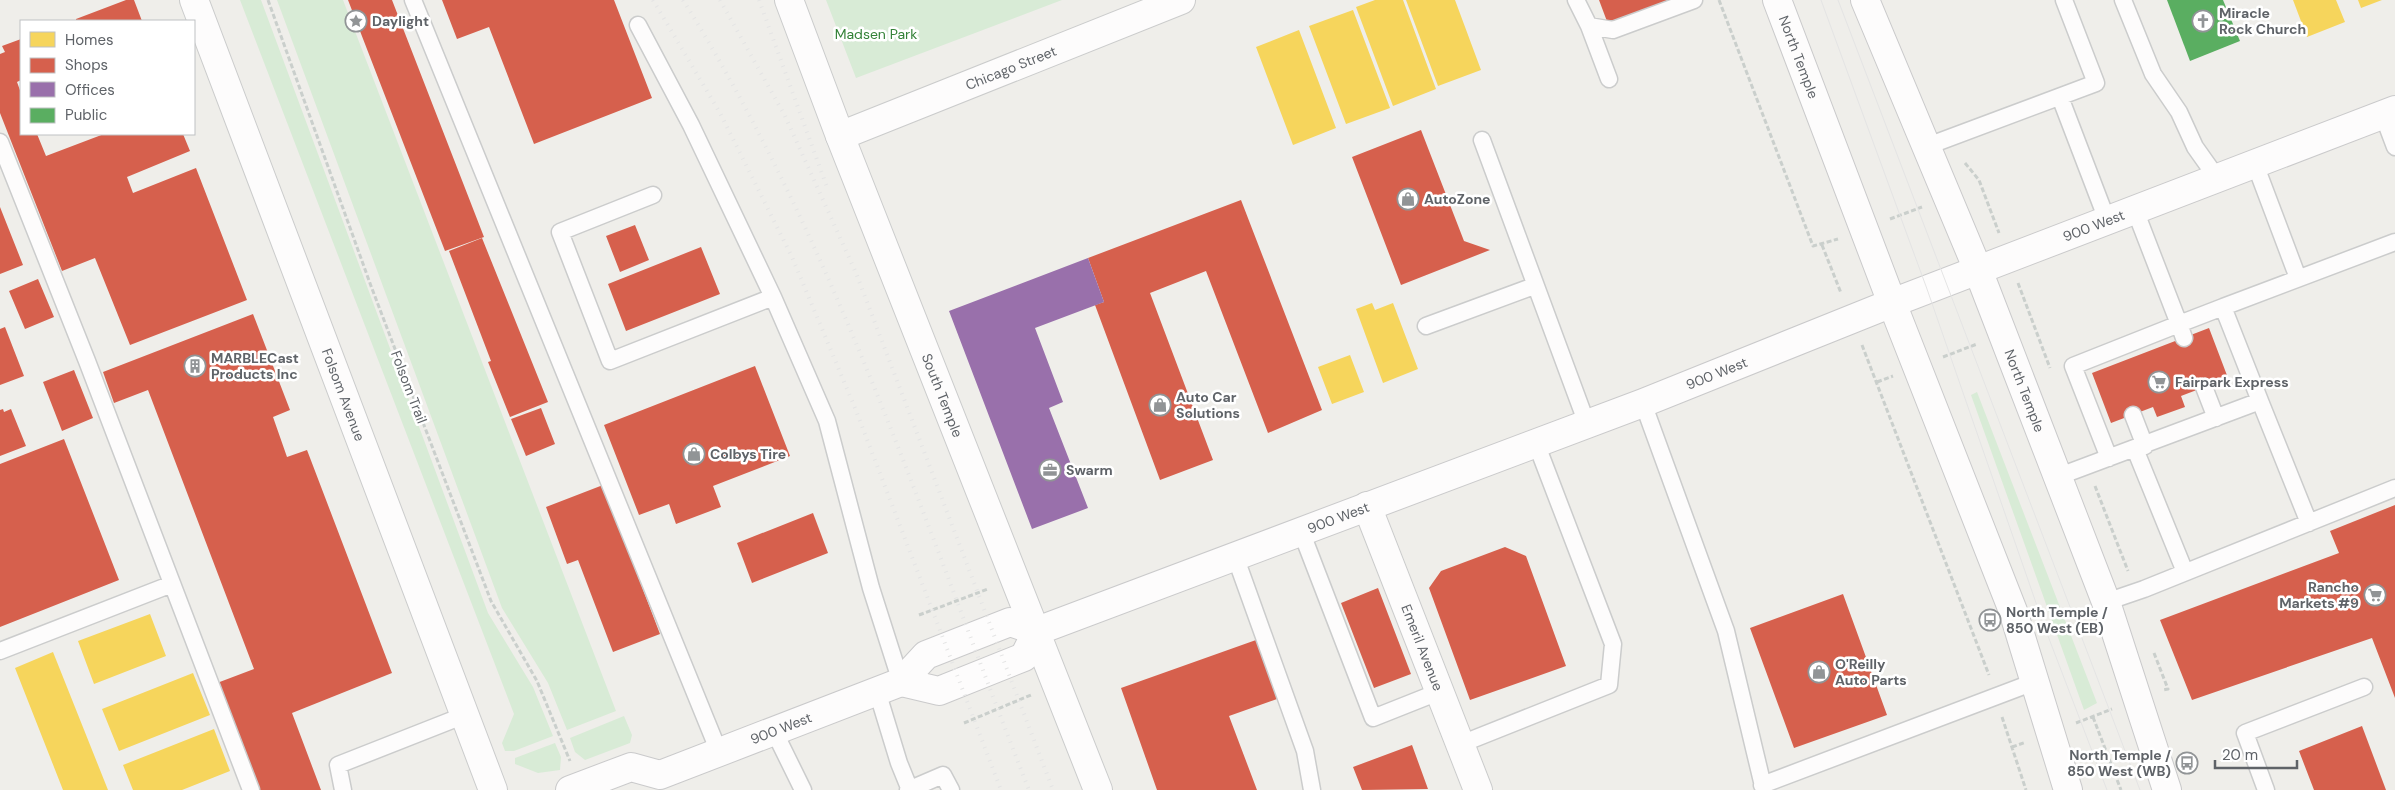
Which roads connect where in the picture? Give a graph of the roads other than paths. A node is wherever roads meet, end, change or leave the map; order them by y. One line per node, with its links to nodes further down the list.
1 (194, 0): 59 (main road, Folsom Avenue)
2 (413, 0): 62 (lane)
3 (789, 0): 16 (main road, South Temple)
4 (1182, 0): 16 (main road, Chicago Street)
5 (1576, 0): 12 (lane)
6 (1694, 0): 12 (lane)
7 (1777, 0): 31 (main road, North Temple)
8 (1864, 0): 19 (main road, North Temple)
9 (2064, 0): 14 (lane)
10 (2123, 0): 22 (lane)
11 (638, 25): 30 (lane)
12 (1588, 26): 13 (lane)
13 (1610, 79)
14 (2060, 98): 19 (lane); 25 (lane)
15 (2389, 112): 20 (lane); 21 (main road, 900 West)
16 (840, 136): 53 (main road, South Temple)
17 (1482, 140): 29 (lane)
18 (0, 142): 51 (lane)
19 (1925, 147): 27 (main road, North Temple)
20 (2395, 147)
21 (2255, 164): 22 (main road, 900 West); 28 (lane)
22 (2216, 178): 24 (main road, 900 West)
23 (653, 195): 30 (lane)
24 (2135, 210): 25 (main road, 900 West); 34 (lane)
25 (2107, 220): 27 (main road, 900 West)
26 (2395, 242): 28 (lane)
27 (1978, 270): 31 (main road, 900 West); 44 (main road, North Temple)
28 (2298, 278): 32 (lane)
29 (1534, 286): 33 (lane); 40 (lane)
30 (773, 297): 56 (lane)
31 (1892, 303): 37 (main road, 900 West); 55 (main road, North Temple)
32 (2223, 307): 34 (lane); 36 (lane)
33 (1426, 326)
34 (2181, 331): 43 (lane)
35 (2204, 387): 39 (lane)
36 (2260, 401): 39 (lane); 47 (lane)
37 (1643, 404): 40 (main road, 900 West); 65 (lane)
38 (2133, 415): 42 (lane)
39 (2216, 418): 42 (lane)
40 (1587, 424): 41 (main road, 900 West)
41 (1536, 443): 46 (main road, 900 West); 61 (lane)
42 (2140, 447): 43 (lane); 50 (lane)
43 (2109, 458): 44 (lane)
44 (2058, 477): 52 (main road, North Temple)
45 (2395, 488): 47 (lane)
46 (1367, 506): 48 (main road, 900 West); 58 (main road, Emeril Avenue)
47 (2308, 523): 50 (lane)
48 (1301, 531): 49 (main road, 900 West); 58 (lane)
49 (1235, 556): 53 (main road, 900 West); 73 (lane)
50 (2185, 572): 52 (lane)
51 (172, 584): 54 (lane); 66 (lane)
52 (2106, 602): 76 (main road, North Temple)
53 (1037, 631): 56 (main road, 900 West); 56 (main road); 72 (main road, South Temple)
54 (0, 651)
55 (2034, 682): 65 (lane); 75 (main road, North Temple)
56 (890, 686): 60 (main road, 900 West); 70 (lane)
57 (2364, 687): 77 (lane)
58 (1441, 692): 61 (main road, Emeril Avenue)
59 (465, 716): 67 (lane); 68 (main road, Folsom Avenue)
60 (774, 731): 62 (main road, 900 West); 69 (lane)
61 (1461, 744): 74 (main road, Emeril Avenue)
62 (719, 752): 64 (main road, 900 West)
63 (571, 777): 64 (main road, 900 West)
64 (659, 785)
65 (1763, 787)
66 (251, 790)
67 (343, 790)
68 (493, 790)
69 (803, 790)
70 (909, 790): 71 (lane)
71 (951, 790)
72 (1098, 790)
73 (1312, 790)
74 (1478, 790)
75 (2068, 790)
76 (2167, 790)
77 (2266, 790)

